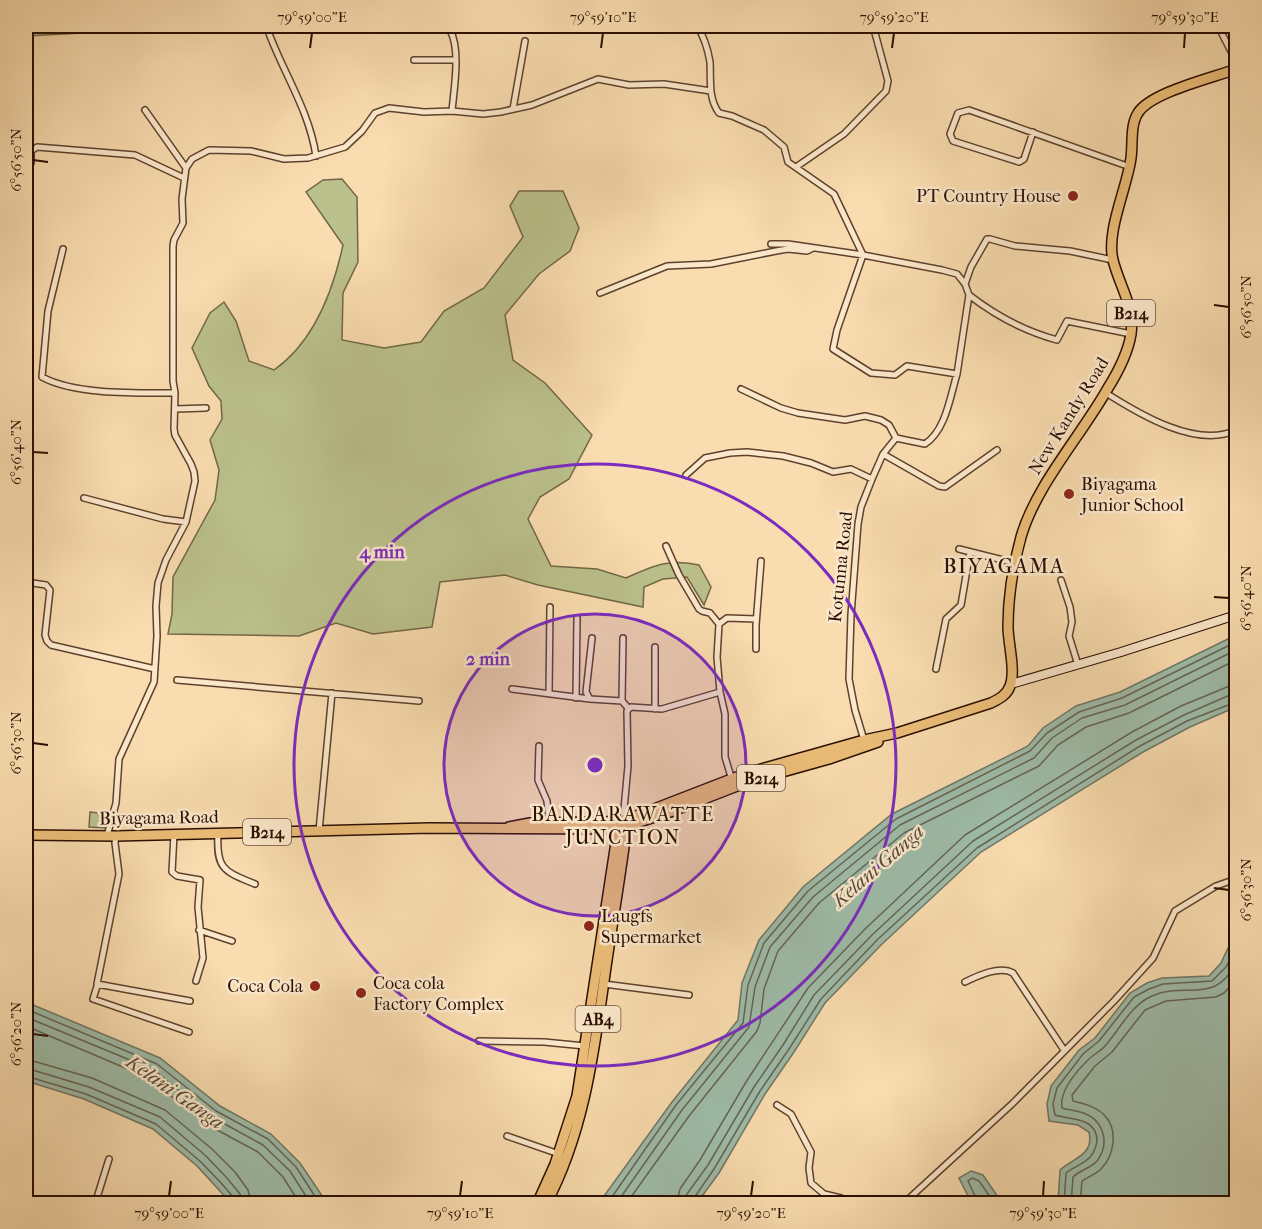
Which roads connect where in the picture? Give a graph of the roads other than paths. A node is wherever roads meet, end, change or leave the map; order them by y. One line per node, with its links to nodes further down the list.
1 (697, 26): 11 (street)
2 (876, 26): 18 (street)
3 (1218, 26): 9 (street)
4 (267, 28): 16 (street)
5 (450, 30): 8 (street)
6 (525, 42): 12 (street)
7 (414, 60): 8 (street)
8 (455, 60): 14 (street)
9 (1236, 61)
10 (1236, 69): 19 (main road, New Kandy Road / B214)
11 (711, 91): 12 (street); 18 (street)
12 (513, 109): 14 (street)
13 (145, 110): 20 (street)
14 (452, 111): 16 (street)
15 (1033, 132): 15 (street); 19 (street)
16 (316, 156): 20 (street)
17 (26, 166): 21 (street)
18 (796, 167): 25 (street)
19 (1130, 167): 26 (main road, New Kandy Road / B214)
20 (186, 168): 21 (street)
21 (184, 178): 33 (street)
22 (771, 244): 23 (street)
23 (813, 248): 25 (street); 28 (street)
24 (63, 249): 33 (street)
25 (863, 255): 27 (street); 31 (street)
26 (1113, 260): 27 (street); 30 (main road, New Kandy Road / B214)
27 (965, 284): 29 (street)
28 (600, 293)
29 (969, 295): 30 (street); 31 (street)
30 (1131, 334): 34 (main road, New Kandy Road / B214)
31 (957, 374): 38 (street)
32 (741, 389): 38 (street)
33 (175, 393): 36 (street)
34 (1106, 393): 37 (street); 49 (main road, New Kandy Road / B214)
35 (206, 408): 36 (street)
36 (175, 409): 44 (street)
37 (1236, 430)
38 (896, 438): 40 (street, Kotunna Road)
39 (997, 450): 40 (street)
40 (883, 454): 42 (street, Kotunna Road)
41 (686, 475): 42 (street)
42 (872, 478): 77 (street, Kotunna Road)
43 (84, 498): 44 (street)
44 (186, 522): 62 (street)
45 (666, 546): 56 (street)
46 (959, 549): 47 (street)
47 (970, 552): 49 (street); 63 (street)
48 (760, 561): 55 (street)
49 (1015, 563): 65 (main road, New Kandy Road / B214)
50 (1061, 580): 61 (street)
51 (26, 582): 62 (street)
52 (550, 607): 69 (street)
53 (1236, 615): 61 (main road)
54 (577, 618): 70 (street)
55 (756, 619): 56 (street); 60 (street)
56 (719, 624): 67 (street)
57 (592, 638): 71 (street)
58 (623, 638): 73 (street)
59 (655, 647): 75 (street)
60 (756, 649)
61 (1078, 665): 65 (main road)
62 (155, 669): 88 (street)
63 (936, 669)
64 (177, 680): 68 (street)
65 (1011, 684): 77 (main road, B214)
66 (512, 689): 69 (street)
67 (720, 692): 75 (street); 80 (street)
68 (332, 693): 72 (street); 84 (street)
69 (549, 694): 70 (street)
70 (576, 698): 71 (street)
71 (590, 699): 73 (street)
72 (419, 701)
73 (622, 701): 74 (street)
74 (629, 709): 75 (street); 82 (street)
75 (655, 709)
76 (26, 737): 79 (street)
77 (865, 744): 80 (main road, B214)
78 (539, 746): 81 (street)
79 (26, 776)
80 (733, 783): 82 (main road, B214)
81 (549, 822): 82 (main road, Biyagama Road / B214); 83 (main road, Biyagama Road / B214)
82 (623, 823): 83 (main road, Biyagama Road / B214); 96 (main road, AB4)
83 (509, 827): 84 (main road, Biyagama Road / B214)
84 (319, 831): 85 (main road, Biyagama Road / B214)
85 (218, 833): 86 (main road, Biyagama Road / B214); 90 (street)
86 (174, 834): 88 (main road, Biyagama Road / B214); 91 (street)
87 (26, 835): 88 (main road, Biyagama Road / B214)
88 (112, 836): 94 (street)
89 (1236, 879): 102 (street)
90 (255, 884)
91 (199, 930): 92 (street); 93 (street)
92 (232, 941)
93 (196, 981)
94 (98, 982): 98 (street); 99 (street)
95 (964, 982): 102 (street)
96 (599, 983): 97 (street); 101 (main road, AB4); 105 (main road, AB4)
97 (689, 995)
98 (190, 1001)
99 (189, 1032)
100 (479, 1041): 101 (street)
101 (586, 1046): 105 (main road, AB4)
102 (1064, 1050): 111 (street)
103 (777, 1105): 110 (street)
104 (507, 1136): 105 (street)
105 (562, 1155): 108 (main road, AB4); 109 (main road, AB4)
106 (110, 1159): 107 (street)
107 (95, 1203)
108 (537, 1203)
109 (546, 1203)
110 (846, 1203)
111 (903, 1203)

